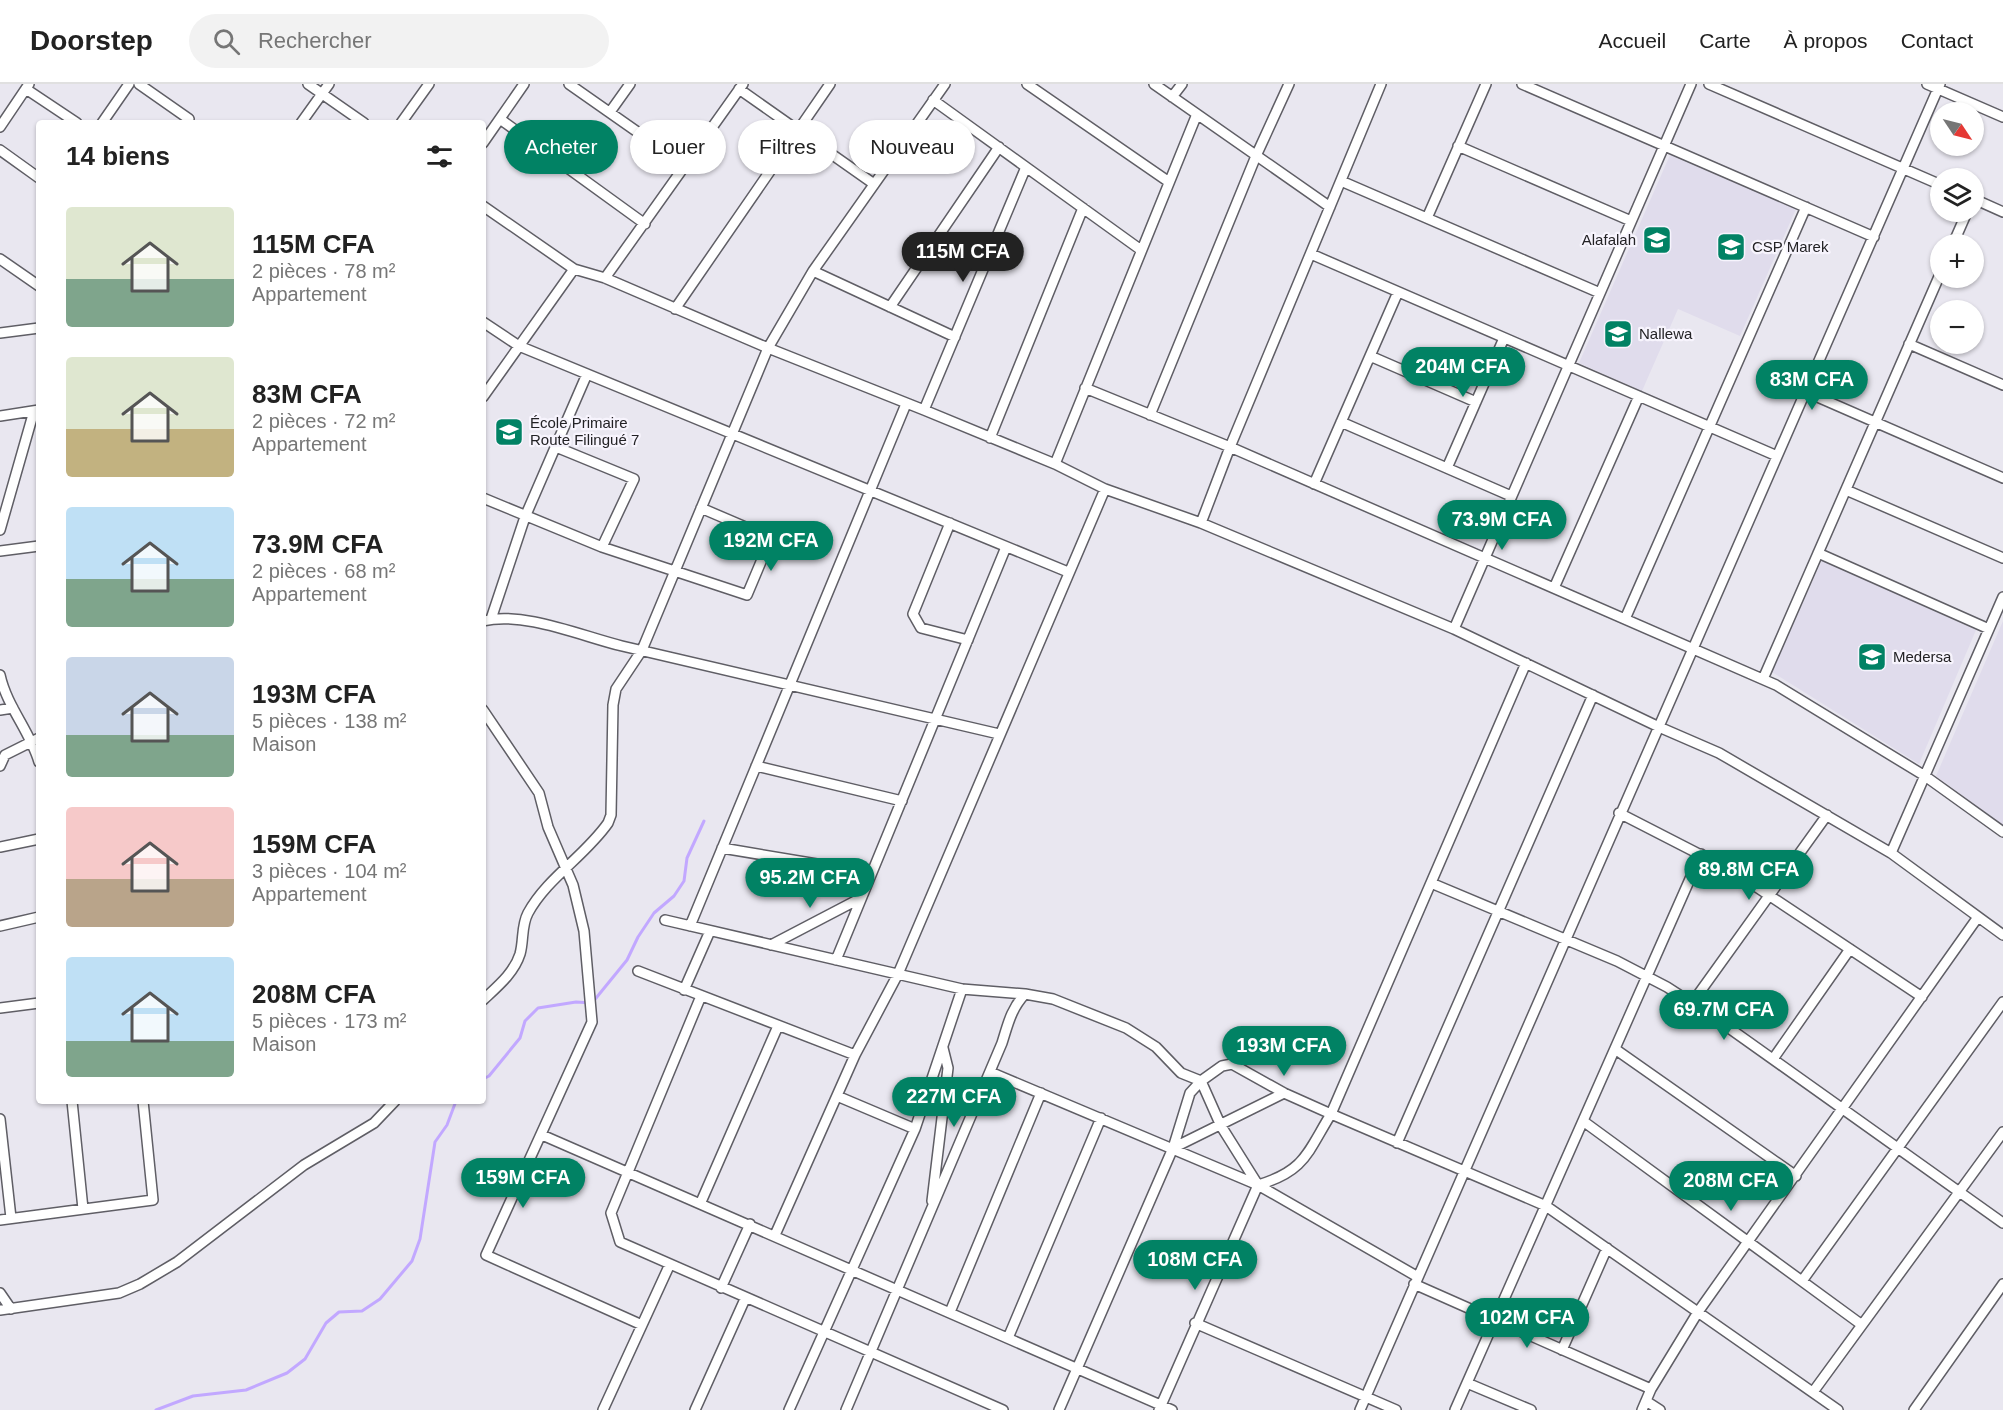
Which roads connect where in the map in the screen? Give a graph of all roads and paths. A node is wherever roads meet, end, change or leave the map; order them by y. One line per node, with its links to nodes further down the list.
1 (129, 84): 32 (street)
2 (139, 84): 33 (street)
3 (308, 84): 24 (street)
4 (329, 84): 24 (street)
5 (429, 84): 36 (street)
6 (525, 84): 30 (street)
7 (569, 84): 27 (street)
8 (630, 84): 27 (street)
9 (830, 84): 39 (street)
10 (945, 84): 26 (street)
11 (1027, 84): 56 (street)
12 (1154, 84): 25 (street)
13 (1182, 84): 25 (street)
14 (1289, 84): 47 (street)
15 (1381, 84): 55 (street)
16 (1486, 84): 43 (street)
17 (1522, 84): 44 (street)
18 (1691, 84): 44 (street)
19 (1709, 84): 50 (street)
20 (1927, 84): 22 (street)
21 (28, 86): 31 (street); 41 (street)
22 (1940, 86): 29 (street); 50 (street)
23 (741, 87): 37 (street); 38 (street)
24 (322, 94): 34 (street); 35 (street)
25 (1172, 97): 28 (street)
26 (933, 100): 45 (street); 57 (street)
27 (610, 112): 40 (street)
28 (1197, 114): 47 (street); 56 (street)
29 (2003, 117)
30 (500, 119): 42 (street); 66 (street)
31 (73, 120)
32 (104, 120)
33 (188, 120)
34 (303, 120)
35 (360, 120)
36 (403, 120)
37 (718, 120)
38 (785, 120)
39 (805, 120)
40 (630, 126)
41 (0, 127)
42 (486, 139)
43 (1458, 146): 64 (street); 65 (street)
44 (1664, 146): 60 (street); 65 (street)
45 (999, 147): 49 (street); 78 (street)
46 (0, 150): 53 (street)
47 (1256, 156): 59 (street); 100 (street)
48 (837, 158): 57 (street)
49 (1026, 166): 62 (street); 83 (street)
50 (1904, 169): 54 (street); 67 (street)
51 (680, 174): 66 (street)
52 (768, 174): 79 (street)
53 (36, 176)
54 (1930, 180)
55 (1341, 181): 59 (street); 64 (street)
56 (1169, 182): 68 (street)
57 (874, 184): 72 (street)
58 (1984, 203): 63 (street)
59 (1330, 207): 69 (street)
60 (1806, 207): 67 (street); 104 (street)
61 (486, 208): 71 (street)
62 (1083, 208): 68 (street); 106 (street)
63 (2003, 212)
64 (1427, 218): 77 (street)
65 (1631, 221): 77 (street)
66 (645, 224): 73 (street)
67 (1874, 237): 93 (street)
68 (1141, 250): 92 (street)
69 (1311, 254): 76 (street); 108 (street)
70 (0, 258): 74 (street)
71 (574, 269): 73 (street); 86 (street)
72 (813, 271): 78 (street); 87 (street)
73 (604, 278): 79 (street)
74 (36, 284)
75 (1934, 288): 85 (street)
76 (1398, 292): 84 (street); 88 (street)
77 (1600, 293): 89 (street)
78 (890, 307): 83 (street)
79 (675, 309): 87 (street)
80 (486, 324): 86 (street)
81 (36, 328): 82 (street)
82 (0, 333)
83 (955, 337): 99 (street)
84 (1504, 338): 89 (street); 96 (street)
85 (1909, 344): 91 (street); 103 (street)
86 (519, 346): 90 (street); 94 (street)
87 (768, 348): 97 (street); 105 (street)
88 (1370, 356): 96 (street); 102 (street)
89 (1568, 365): 95 (street); 117 (street)
90 (587, 374): 105 (street); 107 (street)
91 (2003, 385)
92 (1085, 388): 100 (street); 110 (street)
93 (1806, 392): 103 (street); 109 (street)
94 (486, 393)
95 (1639, 396): 104 (street); 133 (street)
96 (1476, 402): 111 (street)
97 (906, 404): 99 (street); 115 (street)
98 (36, 410): 101 (street); 123 (street)
99 (924, 410): 106 (street)
100 (1150, 415): 108 (street)
101 (0, 416)
102 (1341, 422): 111 (street); 113 (street)
103 (1875, 422): 112 (street); 116 (street)
104 (1709, 427): 109 (street); 135 (street)
105 (732, 434): 115 (street); 119 (street)
106 (990, 438): 110 (street)
107 (556, 447): 120 (street); 125 (street)
108 (1230, 447): 113 (street); 122 (street)
109 (1778, 456): 140 (street)
110 (1055, 464): 114 (street)
111 (1447, 468): 117 (street)
112 (2003, 478)
113 (1314, 484): 129 (street)
114 (1105, 489): 122 (street); 132 (street)
115 (870, 490): 121 (street); 145 (street)
116 (1845, 490): 128 (street); 130 (street)
117 (1511, 496): 129 (street)
118 (486, 499): 120 (street)
119 (701, 508): 131 (street); 131 (street)
120 (525, 517): 125 (street); 136 (street)
121 (950, 523): 126 (street); 139 (street)
122 (1201, 523): 137 (street)
123 (0, 530)
124 (36, 546): 127 (street)
125 (602, 547): 131 (street)
126 (1006, 547): 132 (street); 139 (street)
127 (0, 551)
128 (1818, 553): 138 (street); 144 (street)
129 (1484, 558): 133 (street); 137 (street)
130 (2003, 558)
131 (674, 572): 141 (street)
132 (1068, 572): 152 (street)
133 (1554, 588): 135 (street)
134 (2003, 597): 138 (street)
135 (1625, 619): 140 (street)
136 (487, 620): 141 (street)
137 (1454, 629): 142 (street)
138 (1989, 629): 156 (street)
139 (968, 640): 150 (street)
140 (1693, 649): 144 (street); 151 (street)
141 (642, 650): 145 (street); 166 (street)
142 (1526, 663): 146 (street); 168 (street)
143 (0, 675): 147 (street)
144 (1763, 679): 156 (street)
145 (789, 685): 150 (street); 155 (street)
146 (1593, 695): 151 (street); 171 (street)
147 (13, 708): 148 (street); 153 (street)
148 (0, 710)
149 (486, 714): 166 (street)
150 (936, 720): 152 (street); 157 (street)
151 (1659, 727): 158 (street); 159 (street)
152 (999, 734): 184 (street)
153 (36, 739): 154 (street)
154 (0, 766)
155 (756, 766): 157 (street); 163 (street)
156 (1925, 776): 160 (street); 164 (street)
157 (902, 801): 167 (street)
158 (1619, 813): 165 (street); 179 (street)
159 (1827, 815): 164 (street); 169 (street)
160 (2003, 832)
161 (36, 840): 162 (street)
162 (0, 847)
163 (722, 848): 167 (street); 176 (street)
164 (1891, 853): 173 (street)
165 (1701, 854): 169 (street); 185 (street)
166 (567, 870): 190 (street); 216 (street)
167 (872, 873): 170 (street)
168 (1431, 883): 171 (street); 210 (street)
169 (1769, 895): 181 (street); 194 (street)
170 (861, 898): 180 (street); 182 (street)
171 (1498, 911): 179 (street); 218 (street)
172 (36, 917): 175 (street)
173 (1978, 917): 178 (street); 191 (street)
174 (665, 920): 176 (street)
175 (0, 926)
176 (690, 926): 177 (street)
177 (710, 931): 180 (street); 187 (street)
178 (2003, 935)
179 (1564, 939): 185 (street); 222 (street)
180 (771, 945): 182 (street)
181 (1850, 949): 191 (street); 200 (street)
182 (836, 960): 184 (street)
183 (639, 971): 187 (street)
184 (898, 974): 186 (street); 199 (street)
185 (1647, 976): 194 (street); 198 (street)
186 (962, 989): 188 (street); 197 (street)
187 (684, 990): 189 (street)
188 (1025, 994): 201 (street); 202 (street)
189 (701, 996): 196 (street); 221 (street)
190 (486, 997)
191 (1922, 997): 209 (street)
192 (2003, 1002): 220 (street)
193 (36, 1003): 195 (street)
194 (1692, 1003): 200 (street)
195 (0, 1008)
196 (778, 1026): 199 (street); 226 (street)
197 (942, 1047): 215 (street); 229 (street)
198 (1615, 1049): 213 (street); 223 (street)
199 (855, 1055): 205 (street)
200 (1773, 1059): 209 (street)
201 (990, 1072): 203 (street); 229 (street)
202 (1201, 1081): 204 (street); 214 (street); 219 (street)
203 (1041, 1093): 211 (street); 248 (street)
204 (1284, 1093): 210 (street); 214 (street)
205 (837, 1096): 215 (street); 234 (street)
206 (72, 1104): 228 (street)
207 (143, 1104): 228 (street)
208 (392, 1104): 246 (street)
209 (1843, 1110): 220 (street); 223 (street)
210 (1331, 1114): 218 (street); 224 (street)
211 (1101, 1118): 219 (street); 255 (street)
212 (0, 1119): 230 (street)
213 (1583, 1121): 227 (street); 235 (street)
214 (1221, 1126): 219 (street); 224 (street)
215 (915, 1129): 238 (street)
216 (542, 1135): 221 (street); 252 (street)
217 (2002, 1137): 225 (street)
218 (1397, 1143): 222 (street)
219 (1173, 1148): 224 (street); 258 (street)
220 (1897, 1148): 225 (street); 240 (street)
221 (627, 1170): 226 (street); 237 (street)
222 (1464, 1171): 227 (street); 239 (street)
223 (1796, 1176): 235 (street)
224 (1258, 1185): 239 (street); 251 (street)
225 (1959, 1192): 232 (street); 253 (street)
226 (701, 1202): 233 (street)
227 (1546, 1206): 236 (street); 250 (street)
228 (83, 1209): 230 (street)
229 (931, 1212): 243 (street)
230 (11, 1218): 231 (street)
231 (0, 1220)
232 (2003, 1223)
233 (750, 1224): 234 (street); 242 (street)
234 (775, 1235): 238 (street)
235 (1749, 1242): 240 (street); 249 (street)
236 (1607, 1248): 249 (street); 256 (street)
237 (669, 1264): 242 (street); 252 (street)
238 (852, 1269): 243 (street); 254 (street)
239 (1416, 1280): 250 (street); 262 (street)
240 (1802, 1281): 253 (street)
241 (2003, 1284): 279 (street)
242 (721, 1288): 245 (street)
243 (899, 1290): 248 (street); 257 (street)
244 (0, 1293): 246 (street)
245 (745, 1299): 254 (street); 266 (street)
246 (10, 1309): 247 (street)
247 (0, 1310)
248 (950, 1312): 255 (street)
249 (1698, 1312): 260 (street); 261 (street)
250 (1495, 1320): 256 (street); 259 (street)
251 (1196, 1323): 262 (street); 264 (street)
252 (642, 1325): 265 (street)
253 (1862, 1325): 261 (street)
254 (824, 1331): 257 (street); 267 (street)
255 (1008, 1338): 258 (street)
256 (1562, 1350): 260 (street)
257 (872, 1351): 268 (street); 269 (street)
258 (1077, 1368): 264 (street); 270 (street)
259 (1467, 1383): 274 (street); 275 (street)
260 (1651, 1389): 263 (street)
261 (1813, 1392): 278 (street)
262 (1366, 1397): 272 (street); 273 (street)
263 (1646, 1401): 276 (street); 277 (street)
264 (1160, 1408): 271 (street)
265 (603, 1410)
266 (695, 1410)
267 (789, 1410)
268 (846, 1410)
269 (1003, 1410)
270 (1059, 1410)
271 (1172, 1410)
272 (1360, 1410)
273 (1396, 1410)
274 (1455, 1410)
275 (1531, 1410)
276 (1642, 1410)
277 (1660, 1410)
278 (1838, 1410)
279 (1914, 1410)

